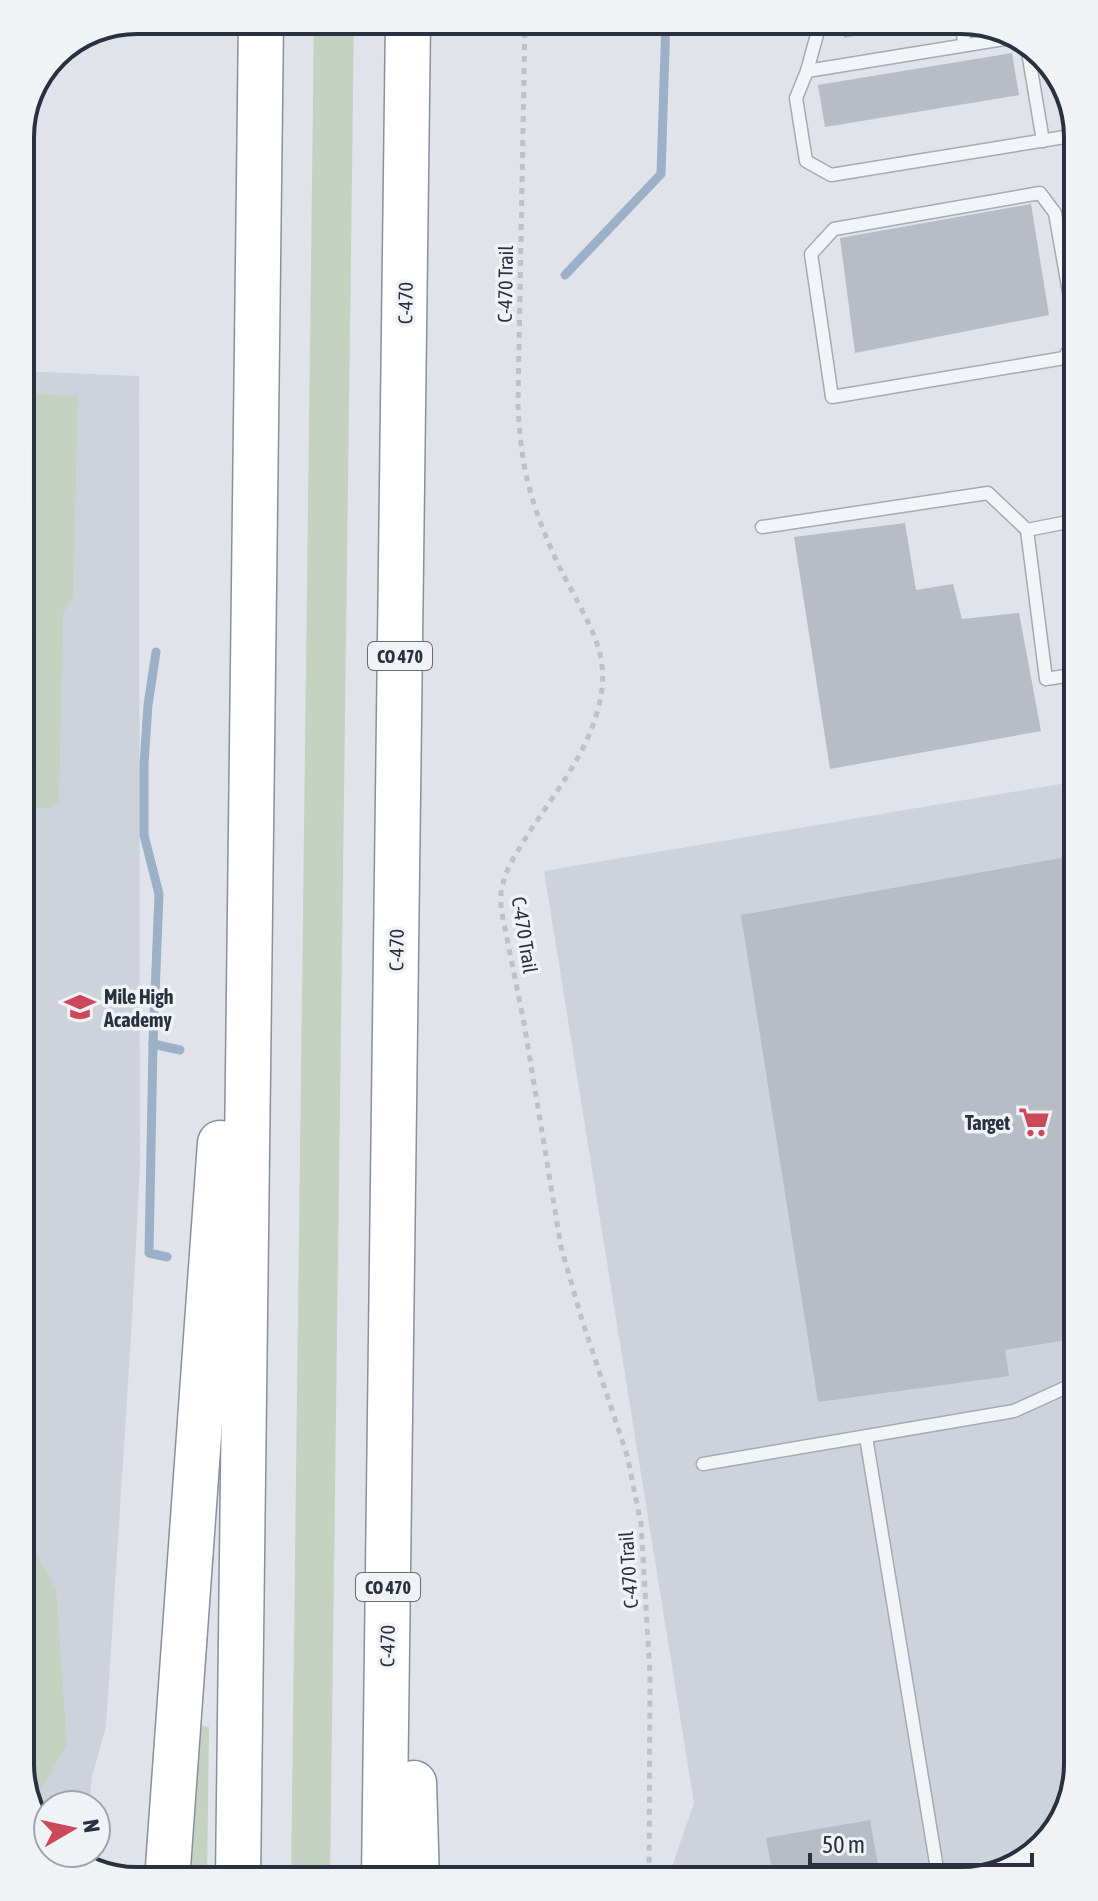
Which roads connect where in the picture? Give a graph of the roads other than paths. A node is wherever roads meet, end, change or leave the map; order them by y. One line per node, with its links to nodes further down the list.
1 (261, 34): 16 (highway)
2 (408, 34): 18 (highway, C-470 / CO 470)
3 (817, 34): 8 (lane)
4 (963, 34): 6 (lane)
5 (996, 40): 6 (lane)
6 (965, 45): 8 (lane)
7 (1029, 60): 10 (lane)
8 (807, 71): 10 (lane)
9 (1064, 137): 10 (lane)
10 (1043, 141)
11 (1064, 248): 12 (lane)
12 (1064, 358)
13 (1064, 523): 15 (lane)
14 (762, 527): 15 (lane)
15 (1027, 530): 17 (lane)
16 (254, 647): 22 (highway); 23 (highway)
17 (1064, 676)
18 (392, 1293): 24 (highway, C-470 / CO 470); 25 (highway)
19 (1064, 1388): 20 (lane)
20 (866, 1437): 21 (lane); 26 (lane)
21 (703, 1464)
22 (168, 1867)
23 (238, 1867)
24 (384, 1867)
25 (417, 1867)
26 (937, 1867)

